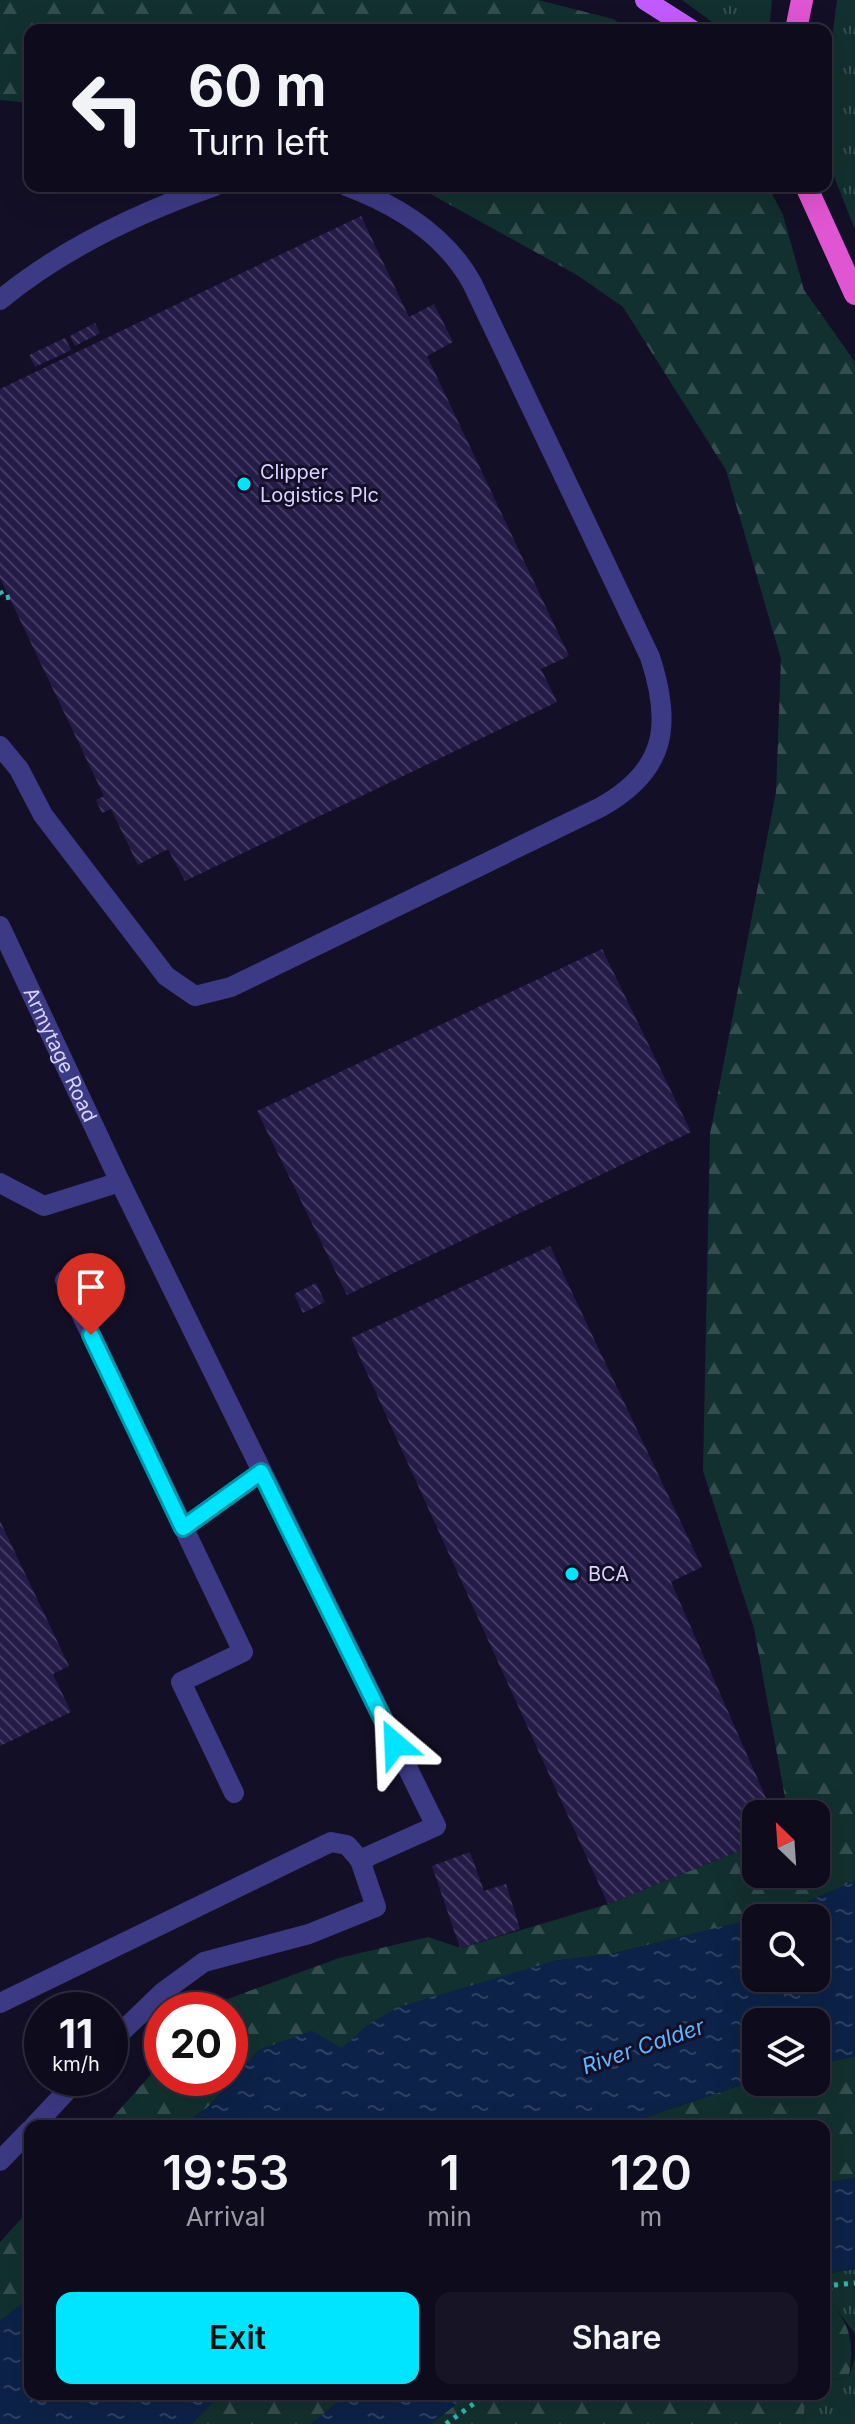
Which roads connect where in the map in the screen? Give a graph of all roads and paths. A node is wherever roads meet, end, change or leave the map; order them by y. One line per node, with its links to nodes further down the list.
1 (645, 0): 3 (main road)
2 (802, 0): 4 (highway)
3 (683, 24)
4 (797, 24)
5 (200, 192): 9 (street)
6 (362, 192): 12 (street)
7 (809, 192): 8 (highway)
8 (855, 294)
9 (0, 300)
10 (0, 591): 11 (path)
11 (10, 597)
12 (0, 746)
13 (0, 926): 14 (street, Armytage Road)
14 (120, 1182): 15 (street); 17 (street, Armytage Road)
15 (0, 1183)
16 (65, 1280): 18 (street)
17 (261, 1472): 18 (street); 20 (street, Armytage Road)
18 (183, 1528): 19 (street)
19 (234, 1793)
20 (360, 1860): 21 (street); 22 (street)
21 (0, 2003)
22 (128, 2026)
23 (62, 2096): 24 (street)
24 (40, 2120)
25 (24, 2136): 26 (street)
26 (0, 2161)
27 (855, 2283): 28 (path)
28 (830, 2285)
29 (479, 2400): 30 (path)
30 (446, 2424)

